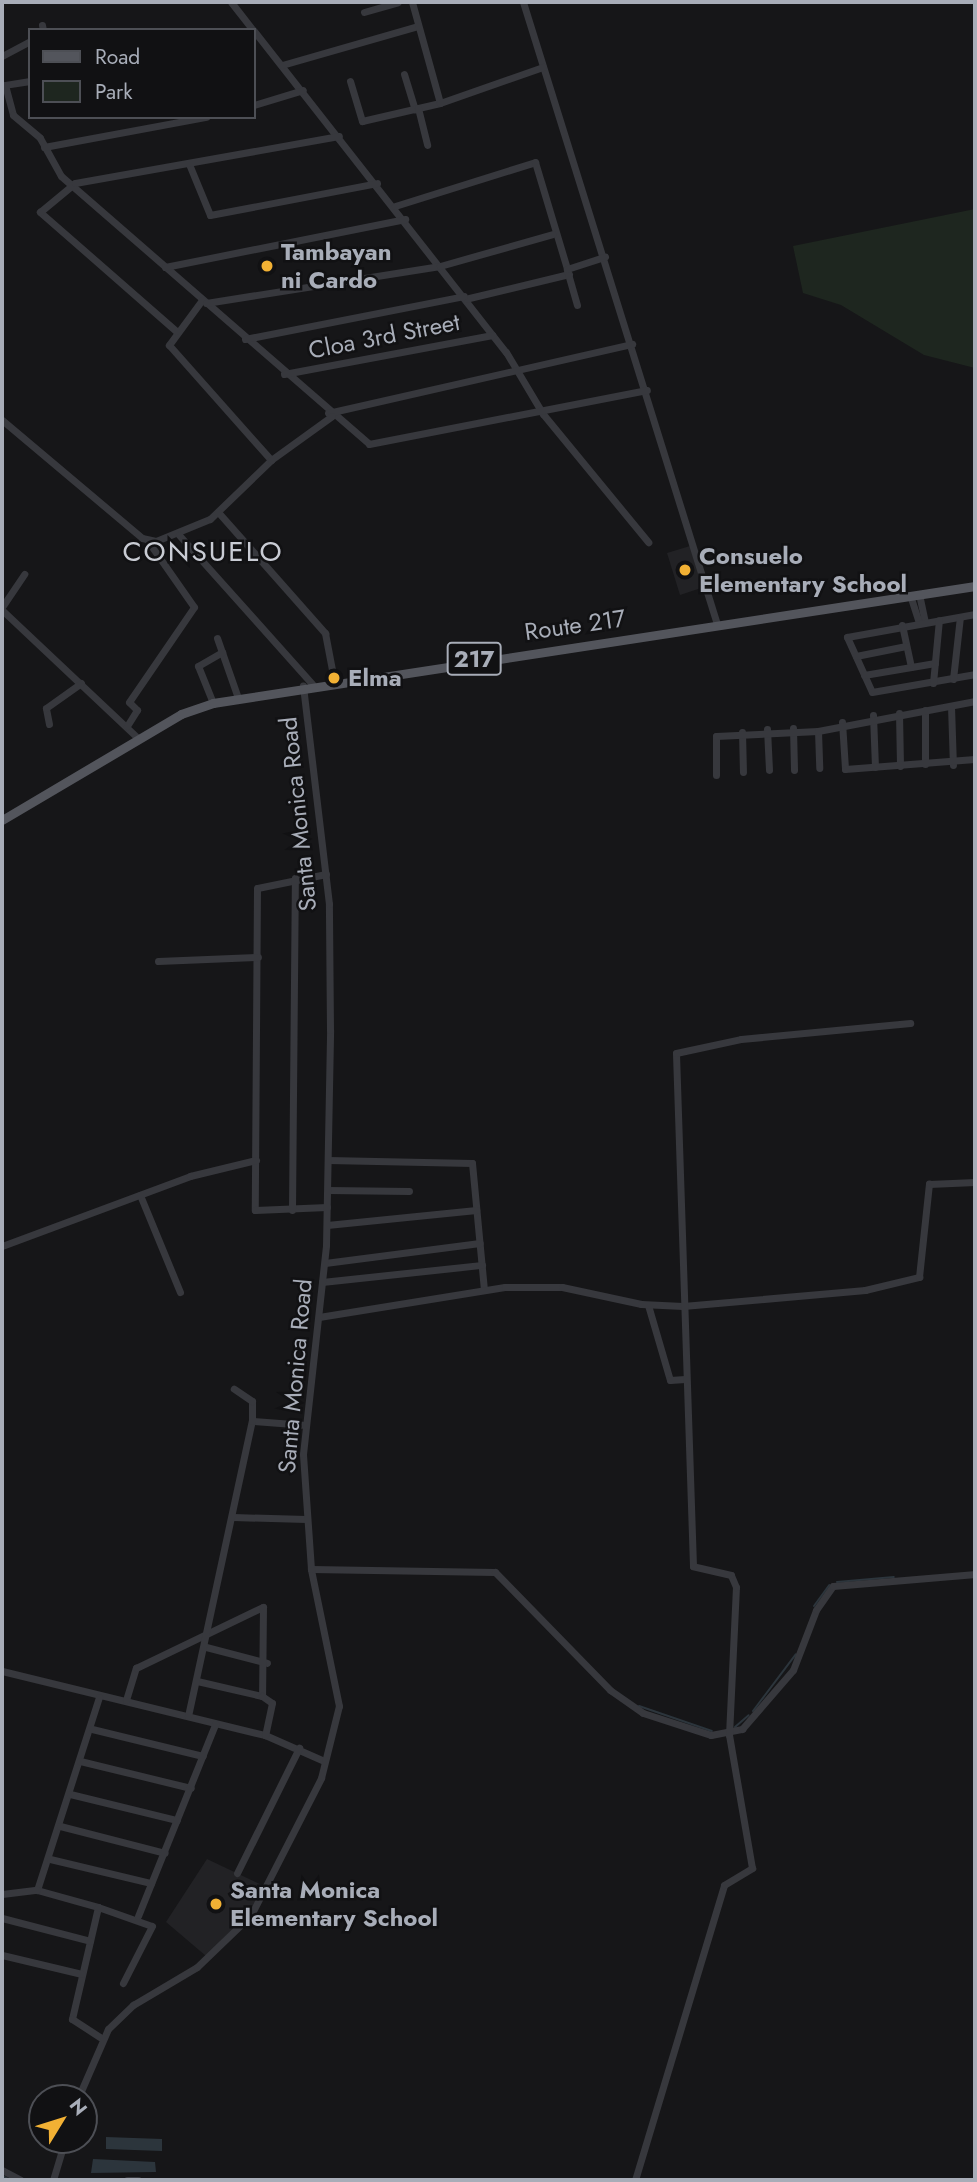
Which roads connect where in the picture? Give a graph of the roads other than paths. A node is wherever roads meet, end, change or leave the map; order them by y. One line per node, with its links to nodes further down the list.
1 (231, 2): 7 (street)
2 (398, 2): 5 (street)
3 (412, 2): 6 (street)
4 (523, 2): 12 (street)
5 (364, 12)
6 (418, 26): 11 (street); 18 (street)
7 (250, 28)
8 (256, 35): 11 (street)
9 (28, 42): 10 (street)
10 (2, 56)
11 (282, 65): 17 (street)
12 (543, 67): 18 (street); 31 (street)
13 (404, 74): 20 (street)
14 (3, 81): 15 (street); 24 (street)
15 (28, 81)
16 (350, 81): 20 (street)
17 (303, 90): 19 (street); 22 (street)
18 (440, 103): 20 (street)
19 (256, 104)
20 (416, 108): 23 (street)
21 (195, 119): 24 (street)
22 (339, 136): 25 (street); 26 (street)
23 (427, 145)
24 (44, 147): 27 (street)
25 (189, 164): 26 (street); 27 (street)
26 (377, 183): 28 (street)
27 (71, 185): 33 (street); 38 (street)
28 (395, 206): 29 (street); 30 (street)
29 (405, 219): 32 (street); 33 (street)
30 (553, 234): 32 (street); 34 (street)
31 (605, 257): 34 (street); 41 (street)
32 (440, 265): 35 (street); 36 (street)
33 (165, 267): 36 (street)
34 (568, 272): 35 (street); 37 (street)
35 (465, 297): 39 (street); 40 (street)
36 (204, 301): 38 (street); 40 (street)
37 (577, 305)
38 (176, 331): 48 (street)
39 (492, 335): 42 (street); 43 (street, Cloa 3rd Street)
40 (245, 339): 43 (street)
41 (632, 344): 42 (street); 44 (street)
42 (518, 372): 45 (street); 46 (street)
43 (284, 374): 45 (street)
44 (647, 390): 46 (street); 61 (street)
45 (330, 414): 46 (street); 48 (street)
46 (543, 414): 52 (street)
47 (2, 420): 51 (street)
48 (271, 460): 49 (street)
49 (218, 512): 50 (street); 72 (street)
50 (179, 535): 51 (street); 75 (street)
51 (148, 541): 85 (street)
52 (649, 542)
53 (24, 575): 56 (street)
54 (975, 586): 55 (main road, Route 217 / 217)
55 (915, 595): 60 (street); 61 (main road, Route 217 / 217)
56 (2, 609): 73 (street)
57 (975, 614): 58 (street)
58 (960, 617): 59 (street); 71 (street)
59 (939, 620): 60 (street); 67 (street)
60 (922, 623): 62 (street)
61 (717, 624): 72 (main road, Route 217 / 217)
62 (901, 625): 64 (street); 66 (street)
63 (217, 638): 65 (street)
64 (906, 646): 66 (street); 68 (street)
65 (222, 652): 76 (street); 78 (street)
66 (856, 656): 70 (street)
67 (935, 663): 68 (street); 74 (street)
68 (911, 667): 70 (street)
69 (975, 674): 71 (street)
70 (864, 675): 74 (street)
71 (953, 678): 74 (street)
72 (334, 680): 75 (main road, Route 217 / 217)
73 (81, 682): 84 (street); 85 (street)
74 (933, 683)
75 (307, 684): 76 (main road, Route 217 / 217); 102 (street, Santa Monica Road)
76 (238, 698): 78 (main road, Route 217 / 217)
77 (975, 701): 79 (street)
78 (213, 703): 90 (main road, Route 217 / 217)
79 (951, 706): 80 (street); 93 (street)
80 (925, 710): 81 (street); 92 (street)
81 (900, 713): 82 (street); 94 (street)
82 (873, 715): 83 (street); 95 (street)
83 (842, 722): 88 (street); 95 (street)
84 (49, 724)
85 (127, 726): 90 (street)
86 (793, 728): 87 (street); 88 (street); 97 (street)
87 (766, 729): 89 (street); 98 (street)
88 (818, 731): 96 (street)
89 (742, 732): 99 (street); 100 (street)
90 (139, 739): 101 (main road, Route 217 / 217)
91 (975, 760): 93 (street)
92 (925, 764): 93 (street); 94 (street)
93 (953, 765)
94 (900, 766): 95 (street)
95 (875, 767)
96 (819, 768)
97 (794, 769)
98 (769, 770)
99 (743, 772)
100 (716, 775)
101 (2, 820)
102 (326, 874): 103 (street); 108 (street, Santa Monica Road)
103 (295, 878): 104 (street); 114 (street)
104 (258, 957): 105 (street); 107 (street)
105 (158, 961)
106 (910, 1023): 125 (street)
107 (256, 1160): 112 (street); 114 (street)
108 (328, 1160): 110 (street, Santa Monica Road); 115 (street)
109 (975, 1182): 125 (street)
110 (328, 1190): 111 (street); 113 (street, Santa Monica Road)
111 (409, 1191)
112 (140, 1195): 118 (street); 123 (street)
113 (327, 1207): 114 (street); 116 (street, Santa Monica Road)
114 (292, 1210)
115 (477, 1210): 116 (street); 117 (street)
116 (327, 1225): 119 (street, Santa Monica Road)
117 (480, 1243): 119 (street); 120 (street)
118 (2, 1247)
119 (325, 1263): 121 (street, Santa Monica Road)
120 (482, 1265): 121 (street); 122 (street)
121 (323, 1282): 126 (street, Santa Monica Road)
122 (484, 1289): 124 (street); 126 (street)
123 (180, 1292)
124 (648, 1305): 125 (street); 127 (street)
125 (683, 1306): 127 (street)
126 (319, 1317): 130 (street, Santa Monica Road)
127 (685, 1378): 147 (street)
128 (234, 1390): 129 (street)
129 (252, 1421): 130 (street); 131 (street)
130 (306, 1425): 132 (street, Santa Monica Road)
131 (233, 1517): 132 (street); 135 (street)
132 (306, 1519): 133 (street, Santa Monica Road)
133 (311, 1569): 147 (street); 151 (street, Santa Monica Road)
134 (975, 1574): 147 (street)
135 (209, 1632): 136 (street); 137 (street); 142 (street)
136 (206, 1647): 137 (street); 139 (street)
137 (267, 1663): 140 (street)
138 (2, 1671): 141 (street)
139 (197, 1681): 140 (street); 143 (street)
140 (262, 1696): 146 (street)
141 (99, 1697): 142 (street); 145 (street)
142 (126, 1700): 143 (street)
143 (188, 1716): 144 (street)
144 (215, 1724): 146 (street); 149 (street)
145 (92, 1729): 149 (street); 150 (street)
146 (265, 1735): 148 (street)
147 (729, 1735): 177 (street)
148 (299, 1748): 151 (street); 158 (street)
149 (203, 1756): 152 (street)
150 (80, 1761): 152 (street); 153 (street)
151 (324, 1761): 169 (street, Santa Monica Road)
152 (191, 1788): 154 (street)
153 (70, 1794): 154 (street); 155 (street)
154 (177, 1820): 156 (street)
155 (60, 1826): 156 (street); 157 (street)
156 (165, 1853): 159 (street)
157 (50, 1859): 159 (street); 160 (street)
158 (237, 1873)
159 (151, 1883): 163 (street)
160 (37, 1890): 161 (street); 162 (street)
161 (2, 1895)
162 (98, 1907): 163 (street); 165 (street)
163 (138, 1916): 168 (street)
164 (2, 1918): 165 (street)
165 (90, 1941): 167 (street)
166 (2, 1955): 167 (street)
167 (82, 1974): 169 (street)
168 (123, 1983)
169 (100, 2037): 170 (street, Santa Monica Road)
170 (83, 2084)
171 (60, 2154): 174 (street)
172 (2, 2170): 173 (street)
173 (21, 2180)
174 (52, 2180)
175 (127, 2180): 176 (street)
176 (138, 2180)
177 (635, 2180)

